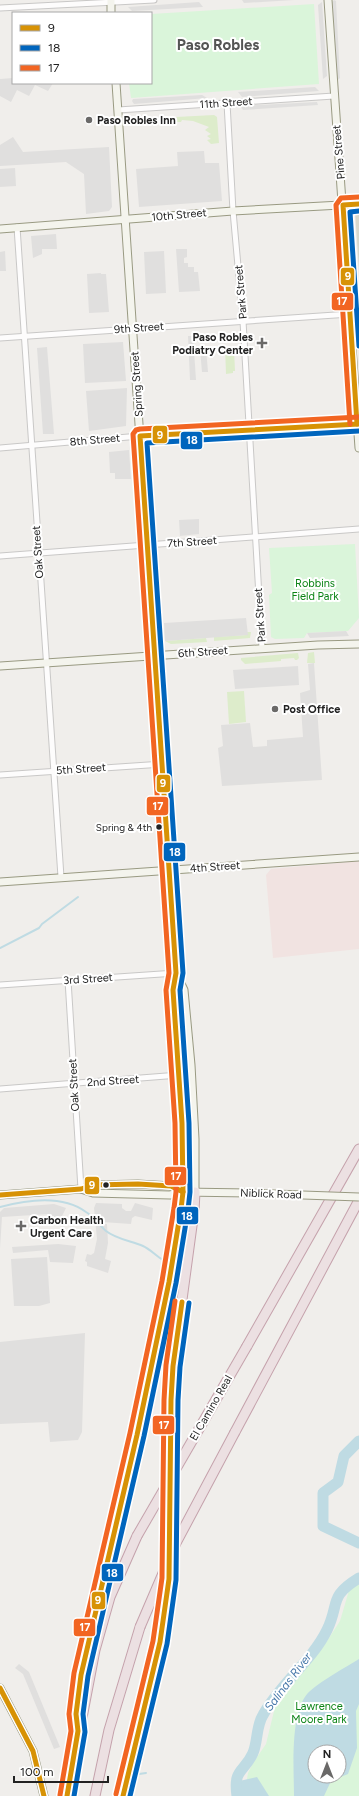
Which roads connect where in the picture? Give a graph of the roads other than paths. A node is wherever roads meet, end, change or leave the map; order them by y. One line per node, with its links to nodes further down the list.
1 (154, 0): 3 (street)
2 (328, 0): 7 (street, Pine Street)
3 (111, 2): 4 (street); 5 (street)
4 (0, 8)
5 (112, 12)
6 (116, 84): 9 (street, Spring Street)
7 (334, 96): 8 (street, 11th Street); 11 (street, Pine Street)
8 (227, 103): 9 (street, 11th Street); 12 (street, Park Street)
9 (118, 110): 13 (street, Spring Street)
10 (359, 204): 11 (street, 10th Street)
11 (343, 205): 12 (street, 10th Street); 16 (street, Pine Street)
12 (233, 211): 13 (street, 10th Street); 17 (street, Park Street)
13 (126, 220): 14 (street, 10th Street); 18 (street, Spring Street)
14 (17, 227): 15 (street, 10th Street); 19 (street, Oak Street)
15 (0, 229)
16 (350, 314): 17 (street, 9th Street); 21 (street, Pine Street)
17 (243, 321): 18 (street, 9th Street); 22 (street, Park Street)
18 (133, 329): 19 (street, 9th Street); 23 (street, Spring Street)
19 (25, 336): 20 (street, 9th Street); 24 (street, Oak Street)
20 (0, 338)
21 (357, 424): 22 (street, 8th Street); 26 (street, Pine Street)
22 (249, 430): 23 (street, 8th Street); 28 (street, Park Street)
23 (140, 436): 24 (street, 8th Street); 29 (street, Spring Street)
24 (32, 445): 25 (street, 8th Street); 30 (street, Oak Street)
25 (0, 448)
26 (359, 448)
27 (359, 530): 28 (street, 7th Street)
28 (255, 537): 29 (street, 7th Street); 33 (street, Park Street)
29 (148, 546): 30 (street, 7th Street); 34 (street, Spring Street)
30 (38, 553): 31 (street, 7th Street); 35 (street, Oak Street)
31 (0, 556)
32 (359, 644): 33 (street, 6th Street)
33 (262, 648): 34 (street, 6th Street)
34 (155, 656): 35 (street, 6th Street); 37 (street, Spring Street)
35 (46, 663): 36 (street, 6th Street); 38 (street, Oak Street)
36 (0, 666)
37 (163, 764): 38 (street, 5th Street); 41 (street, Spring Street)
38 (54, 771): 39 (street, 5th Street); 42 (street, Oak Street)
39 (0, 775)
40 (359, 857): 41 (street, 4th Street)
41 (169, 870): 42 (street, 4th Street); 44 (street, Spring Street)
42 (61, 877): 43 (street, 4th Street)
43 (0, 882)
44 (176, 973): 45 (street, 3rd Street); 47 (street, Spring Street); 55 (street, Spring Street)
45 (68, 980): 46 (street, 3rd Street); 48 (street, Oak Street)
46 (0, 985)
47 (179, 1075): 48 (street, 2nd Street); 54 (street, Spring Street)
48 (74, 1084): 49 (street, 2nd Street); 53 (street, Oak Street)
49 (0, 1089)
50 (359, 1145): 52 (highway)
51 (359, 1149): 52 (highway, El Camino Real)
52 (345, 1174): 59 (highway, El Camino Real, bridge)
53 (81, 1189): 54 (street, Niblick Road); 56 (street, Niblick Road)
54 (183, 1192): 55 (street, Niblick Road); 59 (highway)
55 (195, 1192): 57 (street, Niblick Road, bridge); 63 (highway)
56 (0, 1195)
57 (359, 1199): 62 (highway, bridge)
58 (0, 1688): 60 (street)
59 (78, 1731): 61 (highway, El Camino Real)
60 (44, 1796)
61 (67, 1796)
62 (95, 1796)
63 (123, 1796)

